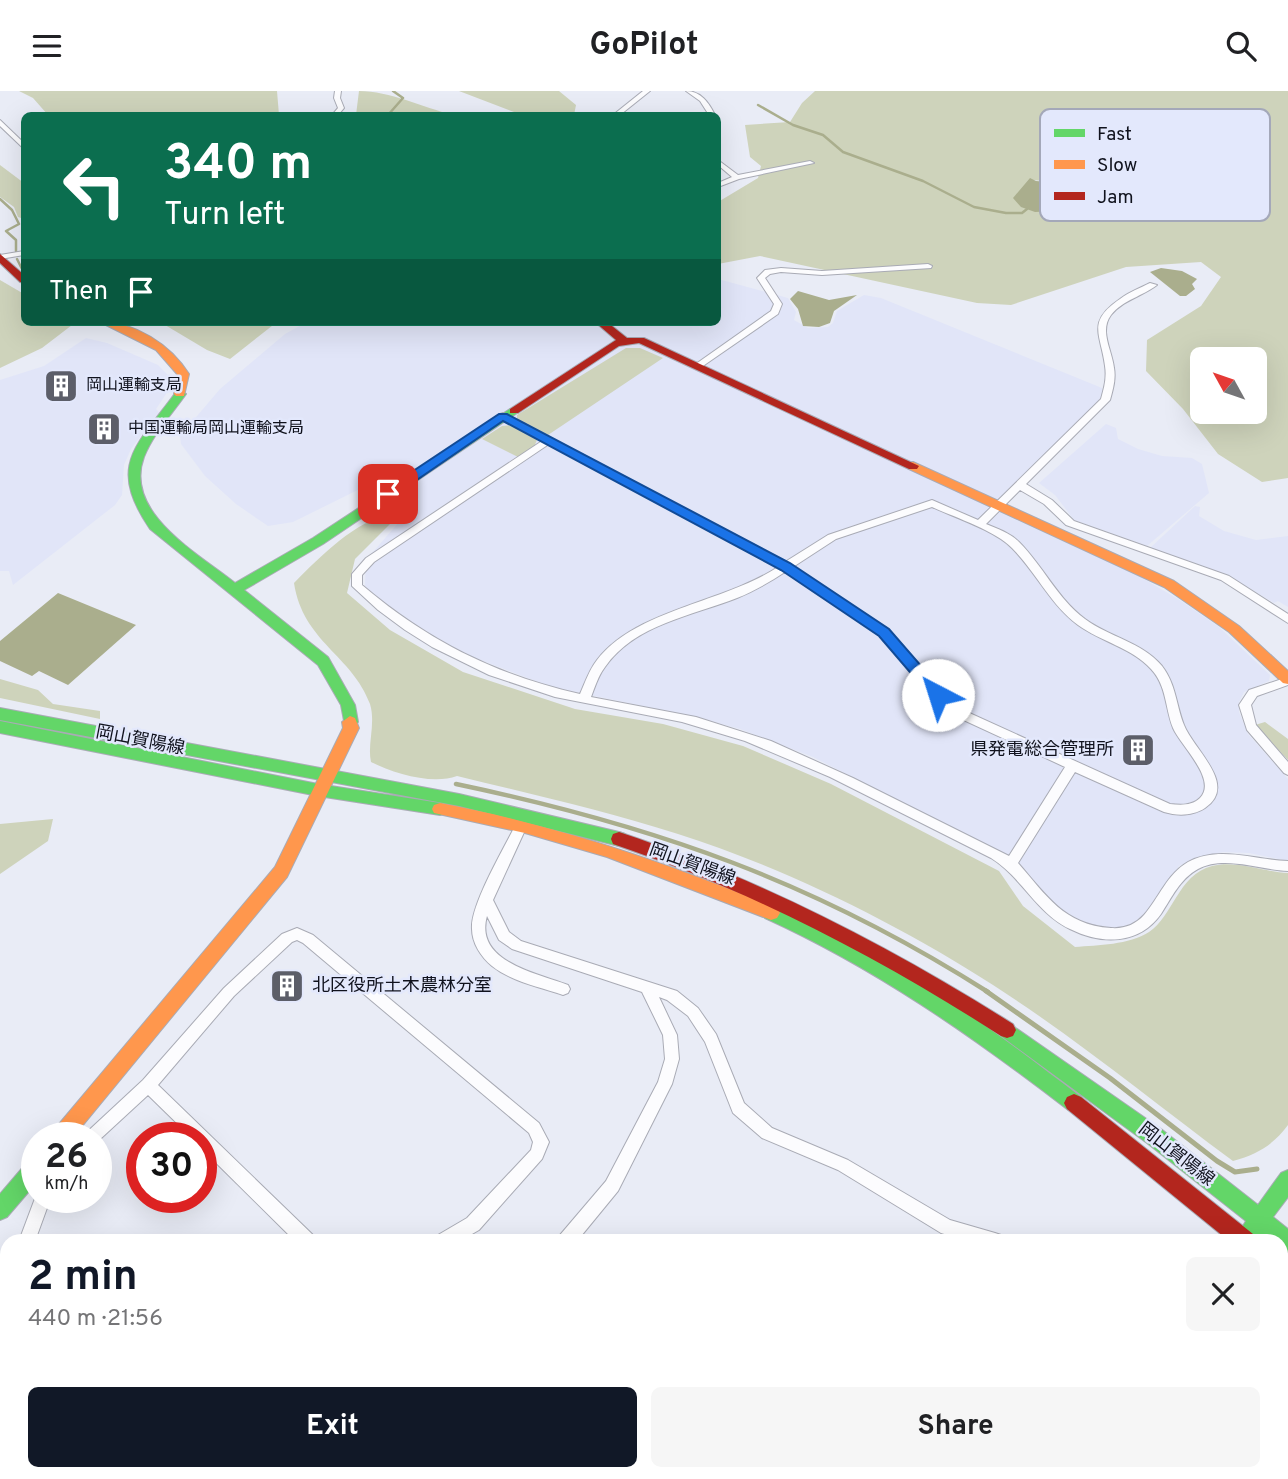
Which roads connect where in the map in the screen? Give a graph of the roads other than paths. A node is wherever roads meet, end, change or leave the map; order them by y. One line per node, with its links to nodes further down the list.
1 (338, 91): 4 (street)
2 (648, 91): 5 (street)
3 (689, 91): 6 (street)
4 (338, 112)
5 (619, 112)
6 (710, 112)
7 (0, 122): 8 (street)
8 (21, 143)
9 (810, 163): 11 (street)
10 (721, 164): 11 (street)
11 (737, 177): 12 (street)
12 (721, 184)
13 (21, 254): 14 (street)
14 (0, 257): 16 (street)
15 (928, 266): 21 (street)
16 (21, 278)
17 (1153, 285): 24 (street)
18 (114, 326): 28 (street)
19 (608, 326): 20 (street)
20 (623, 340): 21 (street); 22 (street)
21 (697, 366): 25 (street)
22 (503, 416): 23 (street); 28 (street)
23 (549, 440): 27 (street); 31 (street)
24 (1020, 485): 25 (street); 29 (street)
25 (1000, 505): 26 (street); 30 (street)
26 (980, 524): 27 (street); 34 (street)
27 (785, 566): 31 (street); 34 (street)
28 (236, 589): 36 (street)
29 (1288, 619)
30 (1288, 680): 35 (street)
31 (584, 699): 38 (street)
32 (0, 714): 36 (street, 岡山賀陽線)
33 (0, 727): 36 (street, 岡山賀陽線)
34 (1072, 767): 38 (street)
35 (1288, 770)
36 (326, 784): 37 (street, 岡山賀陽線); 44 (street); 50 (street, 岡山賀陽線)
37 (520, 828): 40 (street); 56 (street, 岡山賀陽線)
38 (1011, 863): 39 (street)
39 (1288, 866)
40 (486, 900): 41 (street); 42 (street)
41 (563, 989)
42 (648, 989): 54 (street); 55 (street)
43 (148, 1085): 45 (street); 52 (street); 53 (street)
44 (73, 1122)
45 (108, 1122)
46 (1288, 1180): 50 (street)
47 (21, 1185): 48 (street)
48 (0, 1210)
49 (37, 1213): 51 (street)
50 (1259, 1219): 57 (street); 58 (street, 岡山賀陽線)
51 (30, 1234)
52 (300, 1234)
53 (456, 1234)
54 (572, 1234)
55 (971, 1234)
56 (1238, 1234)
57 (1249, 1234)
58 (1278, 1234)

